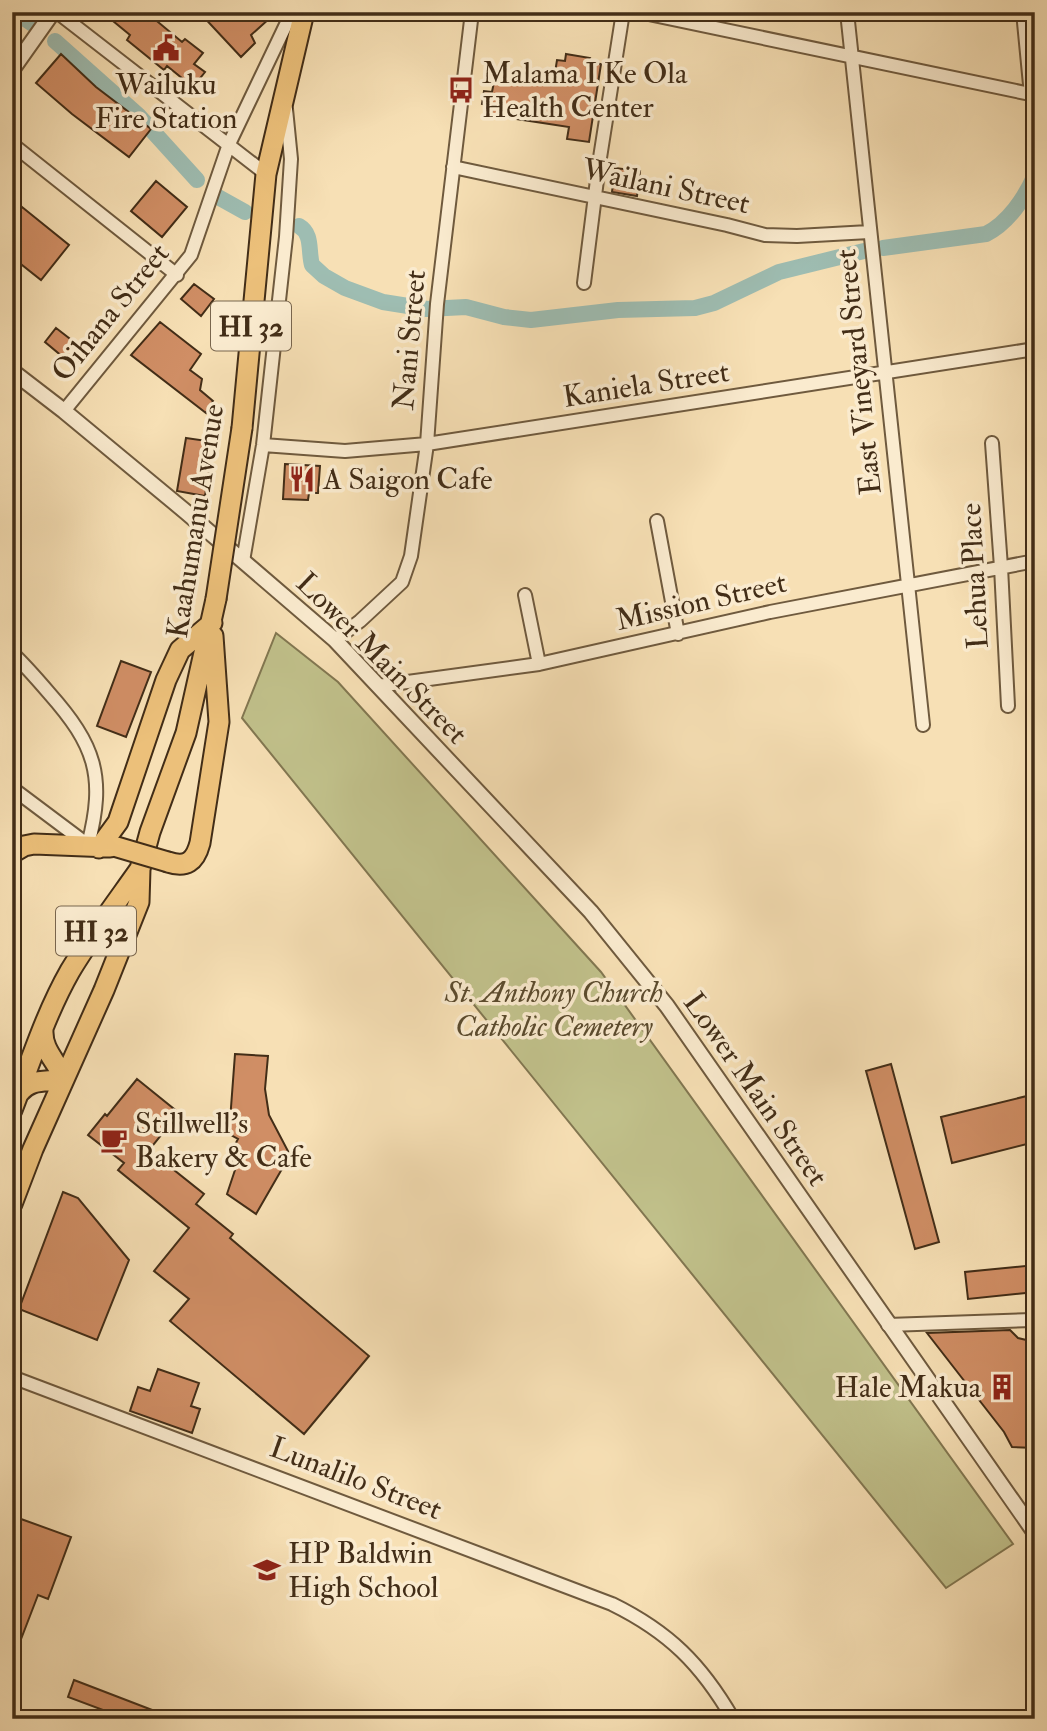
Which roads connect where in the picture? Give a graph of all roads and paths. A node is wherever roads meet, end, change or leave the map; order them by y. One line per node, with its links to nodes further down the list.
1 (55, 12): 10 (street); 14 (street)
2 (292, 12): 14 (street, Oihana Street)
3 (304, 12): 11 (main road, Kaahumanu Avenue)
4 (472, 12): 15 (street, Nani Street)
5 (623, 12): 17 (street)
6 (639, 12): 9 (street)
7 (847, 12): 9 (street, East Vineyard Street)
8 (1023, 12): 12 (street)
9 (850, 56): 12 (street); 18 (street, East Vineyard Street)
10 (12, 70)
11 (285, 95): 16 (main road, Kaahumanu Avenue); 27 (street)
12 (1033, 95)
13 (12, 144): 19 (street)
14 (229, 144): 16 (street); 19 (street, Oihana Street)
15 (453, 167): 17 (street, Wailani Street); 26 (street, Nani Street)
16 (266, 174): 34 (main road, Kaahumanu Avenue / HI 32, bridge)
17 (595, 197): 18 (street, Wailani Street); 20 (street)
18 (869, 232): 23 (street, East Vineyard Street)
19 (177, 275): 24 (street, Oihana Street)
20 (584, 283)
21 (1035, 349): 23 (street, Kaniela Street)
22 (12, 371): 24 (street, Lower Main Street)
23 (884, 373): 26 (street, Kaniela Street); 32 (street, East Vineyard Street)
24 (64, 411): 29 (street, Lower Main Street)
25 (992, 443): 31 (street, Lehua Place)
26 (427, 444): 27 (street, Kaniela Street); 36 (street, Nani Street)
27 (263, 445): 29 (street)
28 (657, 522): 35 (street)
29 (243, 561): 36 (street, Lower Main Street)
30 (1035, 561): 31 (street, Mission Street)
31 (1002, 567): 32 (street, Mission Street); 40 (street, Lehua Place)
32 (906, 585): 35 (street, Mission Street); 41 (street, East Vineyard Street)
33 (525, 595): 38 (street)
34 (212, 624): 43 (main road); 43 (main road, bridge); 45 (main road, Kaahumanu Avenue / HI 32)
35 (678, 634): 38 (street, Mission Street)
36 (335, 640): 39 (street, Lower Main Street)
37 (12, 653): 43 (street)
38 (539, 664): 39 (street, Mission Street)
39 (378, 686): 51 (street, Lower Main Street)
40 (1008, 706)
41 (923, 725)
42 (12, 788): 43 (street)
43 (102, 846): 44 (main road)
44 (12, 853)
45 (140, 869): 46 (main road, Kaahumanu Avenue / HI 32); 47 (main road, Kaahumanu Avenue / HI 32)
46 (44, 1027): 47 (main road); 48 (main road, Kaahumanu Avenue / HI 32)
47 (64, 1079): 48 (main road); 49 (main road, Kaahumanu Avenue / HI 32)
48 (16, 1101)
49 (12, 1204)
50 (1032, 1320): 51 (street)
51 (888, 1325): 53 (street, Lower Main Street)
52 (12, 1377): 54 (street, Lunalilo Street)
53 (1035, 1533)
54 (733, 1719)

